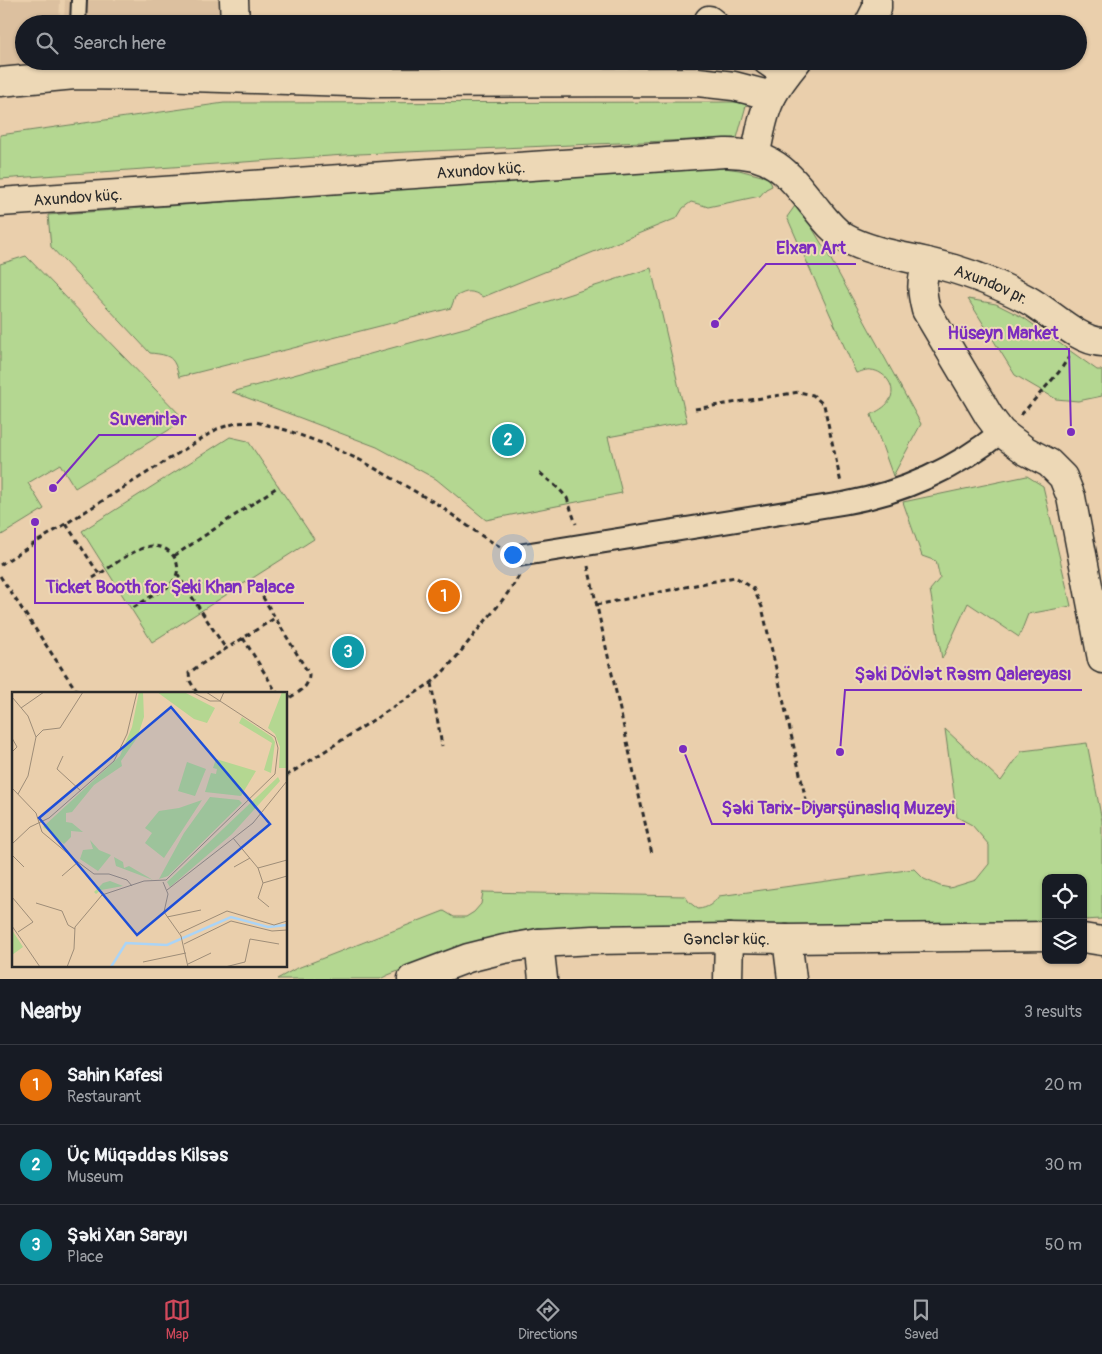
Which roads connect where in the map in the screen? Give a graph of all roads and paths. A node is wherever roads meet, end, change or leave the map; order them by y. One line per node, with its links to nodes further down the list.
1 (79, 0): 4 (lane)
2 (234, 0): 5 (street)
3 (877, 0): 6 (street)
4 (78, 15)
5 (235, 15)
6 (874, 15)
7 (65, 70): 11 (street)
8 (96, 70): 9 (street)
9 (236, 70): 10 (street)
10 (781, 73): 12 (street)
11 (0, 82)
12 (755, 156): 13 (street, Axundov küç.); 14 (street, Axundov küç.)
13 (0, 202)
14 (927, 262): 15 (street, Axundov pr.); 17 (street)
15 (1092, 339): 17 (path)
16 (695, 409): 20 (path)
17 (1001, 432): 20 (street); 31 (street)
18 (540, 473): 22 (path)
19 (279, 486): 24 (path)
20 (845, 503): 22 (street)
21 (66, 524): 23 (path); 25 (path); 26 (path)
22 (583, 545): 23 (street); 32 (path)
23 (521, 555): 38 (path)
24 (174, 556): 26 (path); 27 (path)
25 (0, 566)
26 (99, 574): 29 (path)
27 (178, 574): 33 (path); 36 (path)
28 (0, 576): 39 (path)
29 (93, 578)
30 (258, 589): 34 (path)
31 (1097, 599): 37 (street)
32 (596, 605): 45 (path); 46 (path)
33 (131, 609)
34 (275, 618): 35 (path); 42 (path)
35 (243, 638): 36 (path); 41 (path)
36 (226, 649): 40 (path)
37 (1102, 659)
38 (431, 683): 43 (path); 44 (path)
39 (77, 692)
40 (196, 692)
41 (276, 692)
42 (288, 699)
43 (442, 746)
44 (288, 775)
45 (808, 809)
46 (652, 854)
47 (1042, 936): 49 (street, Gənclər küç.)
48 (729, 938): 49 (street, Gənclər küç.); 52 (street, Gənclər küç.); 55 (street)
49 (787, 939): 56 (street)
50 (1087, 939): 51 (street)
51 (1102, 941)
52 (539, 943): 53 (street, Gənclər küç.); 54 (street)
53 (412, 979)
54 (544, 979)
55 (728, 979)
56 (792, 979)

